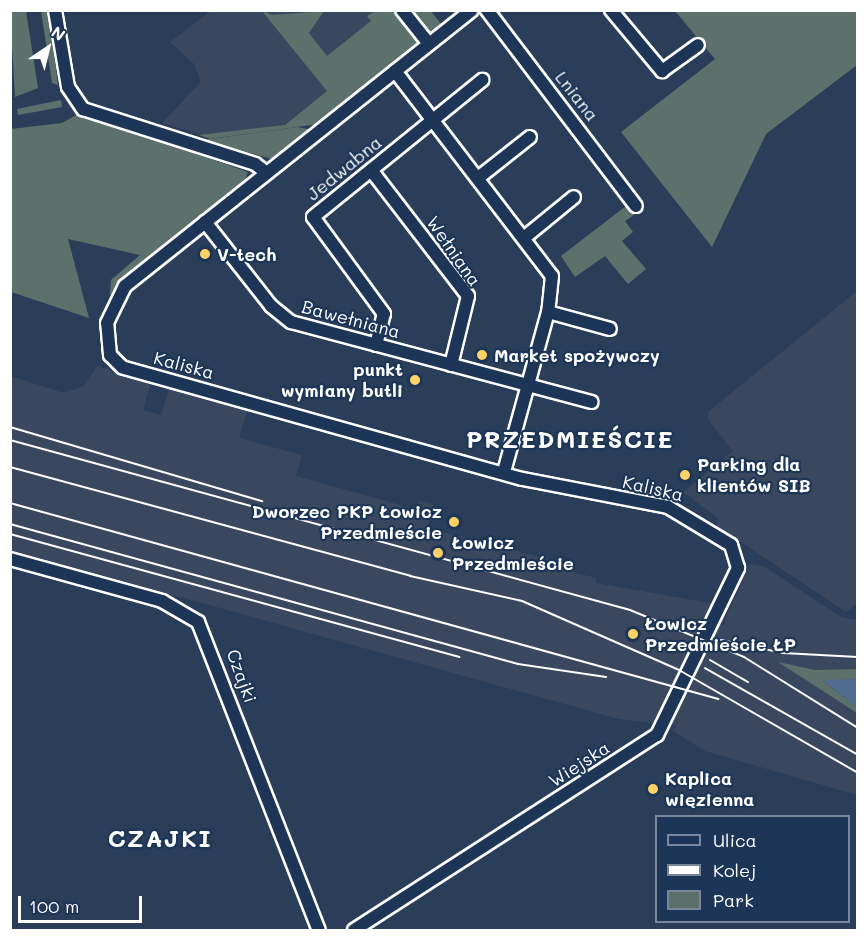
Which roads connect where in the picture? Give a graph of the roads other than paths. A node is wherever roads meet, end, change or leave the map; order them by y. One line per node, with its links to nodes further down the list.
1 (55, 10): 13 (street)
2 (402, 10): 6 (street)
3 (472, 10): 6 (street, Kaliska)
4 (487, 10): 16 (street, Lniana)
5 (611, 10): 7 (street)
6 (429, 44): 8 (street, Kaliska)
7 (698, 45)
8 (395, 71): 10 (street); 13 (street, Kaliska)
9 (482, 80): 10 (street, Jedwabna)
10 (433, 119): 12 (street, Jedwabna); 14 (street)
11 (530, 137): 14 (street)
12 (370, 170): 21 (street, Jedwabna); 22 (street, Wełniana)
13 (267, 173): 17 (street, Kaliska)
14 (478, 178): 18 (street)
15 (574, 197): 18 (street)
16 (636, 206)
17 (205, 222): 21 (street, Bawełniana); 25 (street, Kaliska)
18 (525, 237): 19 (street)
19 (548, 312): 20 (street); 23 (street)
20 (610, 329)
21 (376, 345): 22 (street, Bawełniana)
22 (451, 365): 23 (street, Bawełniana)
23 (528, 385): 24 (street, Bawełniana); 25 (street)
24 (592, 402)
25 (504, 472): 26 (street, Kaliska)
26 (739, 556): 29 (street, Wiejska)
27 (10, 559): 28 (street, Czajki)
28 (319, 930)
29 (354, 930)

